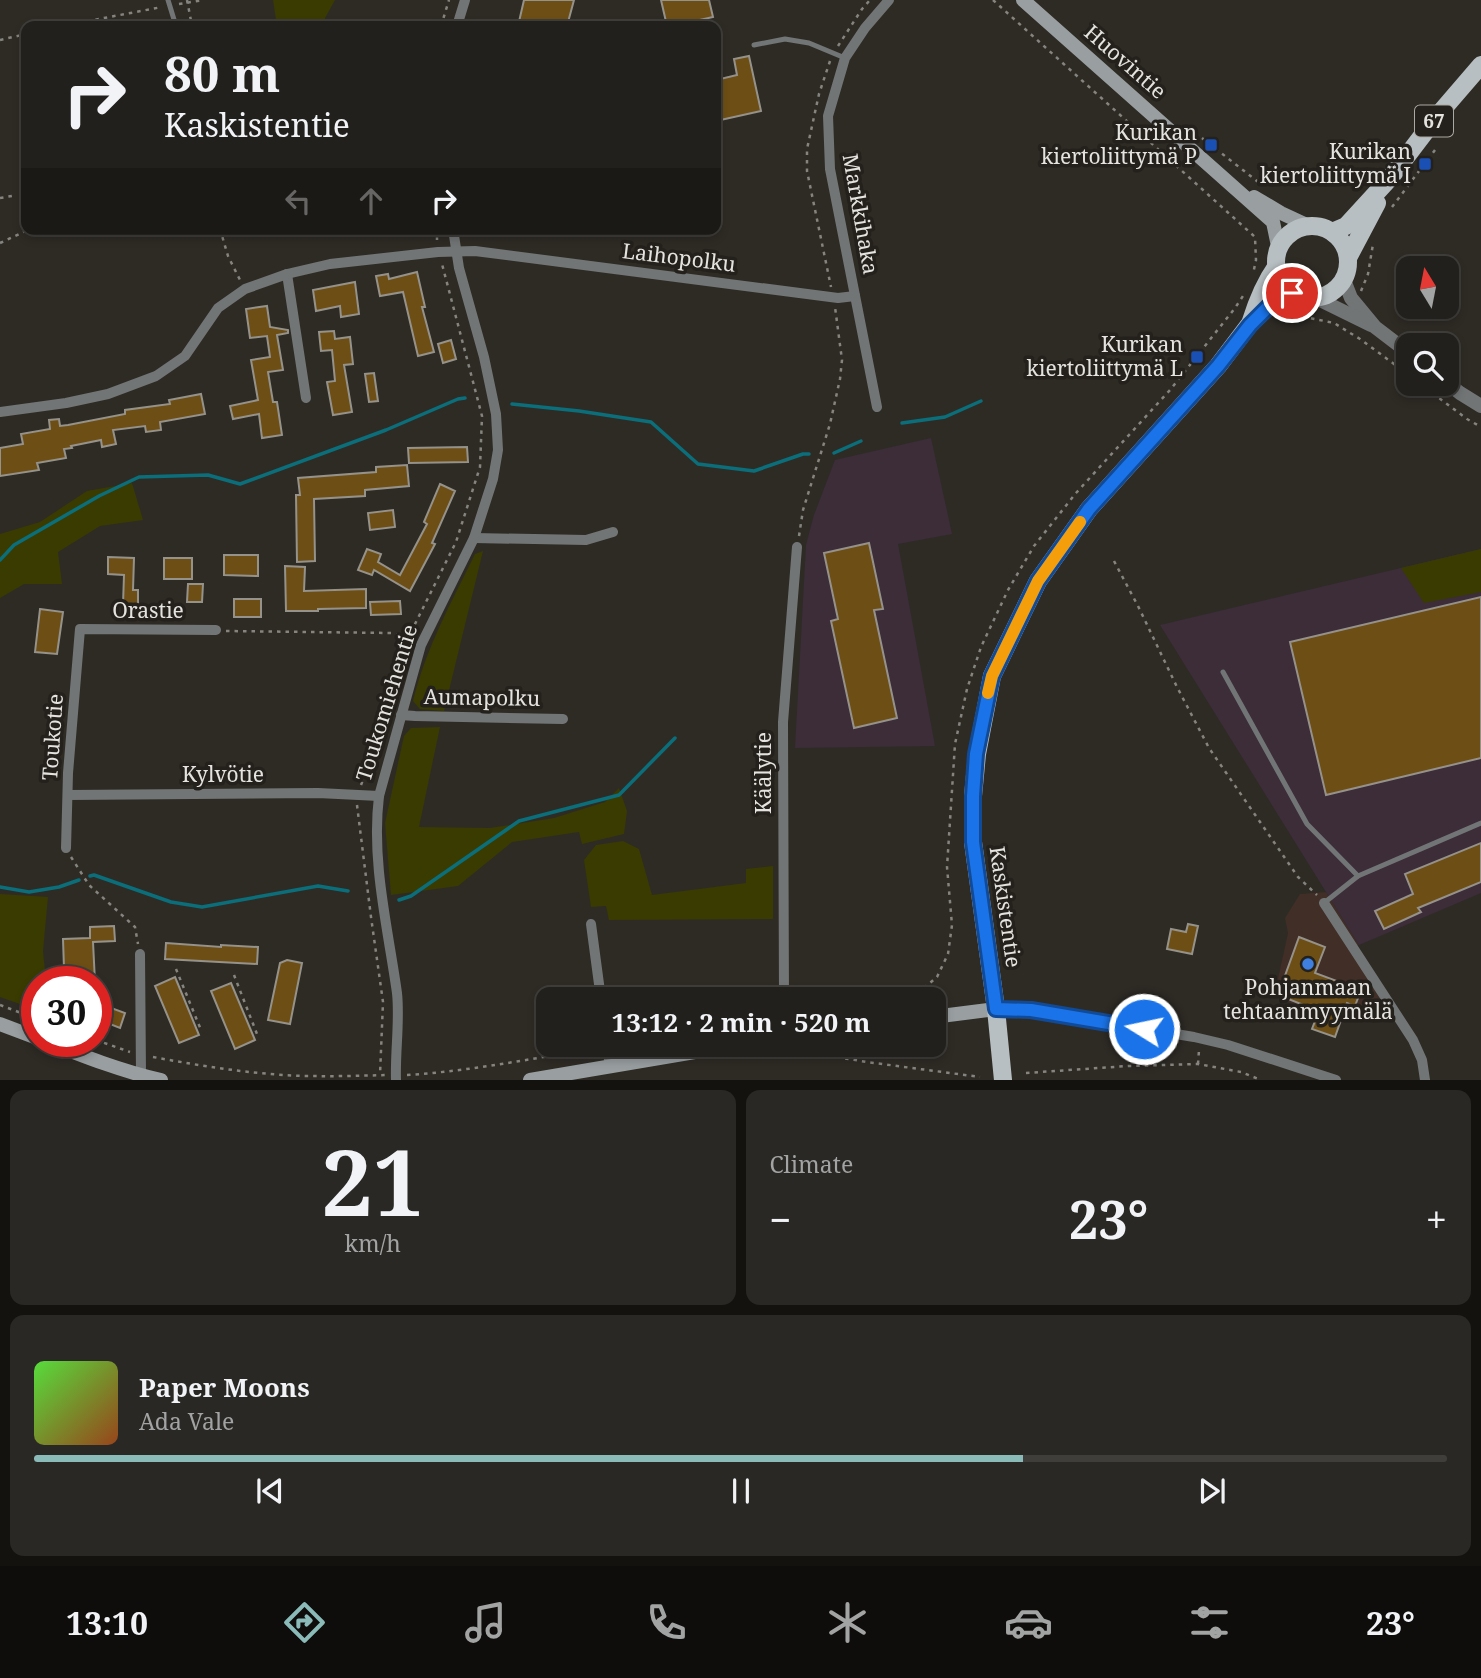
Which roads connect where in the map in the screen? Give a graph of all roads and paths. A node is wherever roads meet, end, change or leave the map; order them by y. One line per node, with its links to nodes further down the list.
1 (204, 0): 8 (path)
2 (449, 0): 13 (path)
3 (465, 0): 14 (street)
4 (870, 0): 18 (path)
5 (889, 0): 19 (street, Markkihaka)
6 (993, 0): 42 (path)
7 (1023, 0): 23 (main road, Huovintie)
8 (187, 1): 9 (path); 12 (path)
9 (168, 3): 10 (path); 11 (lane)
10 (85, 21)
11 (174, 21)
12 (191, 21)
13 (443, 21)
14 (459, 21)
15 (21, 35): 16 (path)
16 (0, 40)
17 (754, 45): 18 (lane)
18 (833, 53): 19 (lane); 44 (path)
19 (845, 58): 43 (street, Markkihaka)
20 (1481, 65): 22 (main road, 67)
21 (1435, 150): 26 (path)
22 (1390, 178): 28 (main road, 67); 36 (main road, 67)
23 (1231, 184): 27 (main road, Huovintie); 34 (main road, Huovintie)
24 (12, 196): 25 (path)
25 (0, 198)
26 (1388, 213)
27 (1309, 226): 28 (main road); 34 (main road)
28 (1332, 232): 36 (main road)
29 (21, 233): 32 (path)
30 (222, 235): 40 (path)
31 (454, 235): 35 (street, Toukomiehentie)
32 (0, 243)
33 (1373, 244): 46 (path)
34 (1278, 246): 37 (main road)
35 (456, 251): 38 (street, Laihopolku); 44 (street, Laihopolku); 57 (street, Toukomiehentie)
36 (1349, 256): 39 (main road, 67)
37 (1276, 267): 41 (main road); 42 (main road, Kaskistentie)
38 (287, 274): 40 (street, Laihopolku); 51 (street)
39 (1344, 280): 45 (main road); 46 (street)
40 (245, 289): 54 (street, Laihopolku)
41 (1292, 293): 42 (main road, Kaskistentie); 45 (main road)
42 (1261, 295): 46 (path); 78 (path); 80 (main road, Kaskistentie)
43 (855, 296): 44 (street, Laihopolku); 53 (street, Markkihaka)
44 (834, 297): 58 (path)
45 (1314, 297): 46 (street)
46 (1343, 312): 47 (street); 48 (path)
47 (1396, 343)
48 (1396, 365)
49 (1459, 392): 52 (street)
50 (1436, 396): 55 (path)
51 (306, 398)
52 (1481, 405)
53 (877, 407)
54 (0, 412)
55 (1481, 427)
56 (613, 532): 57 (street)
57 (474, 538): 64 (street, Toukomiehentie)
58 (797, 548): 77 (street, Käälytie)
59 (1114, 561): 71 (path)
60 (80, 629): 61 (street, Orastie); 66 (street, Toukotie)
61 (216, 630): 62 (path)
62 (408, 637)
63 (1223, 672): 70 (lane)
64 (401, 715): 65 (street, Aumapolku); 67 (street, Toukomiehentie)
65 (563, 719)
66 (68, 795): 67 (street, Kylvötie); 69 (street, Toukotie)
67 (379, 796): 101 (street, Toukomiehentie)
68 (1481, 823): 70 (lane)
69 (66, 848): 73 (path)
70 (1358, 876): 71 (lane)
71 (1324, 902): 110 (street)
72 (591, 924): 76 (street)
73 (140, 954): 89 (street)
74 (176, 969): 84 (path)
75 (234, 975): 86 (path)
76 (599, 987)
77 (784, 987)
78 (925, 987)
79 (0, 1005): 81 (path)
80 (996, 1009): 82 (main road); 87 (street); 106 (main road, Kaskistentie)
81 (21, 1013)
82 (946, 1015)
83 (0, 1024): 85 (main road)
84 (201, 1030)
85 (21, 1032)
86 (257, 1034)
87 (1200, 1039): 95 (path); 109 (street)
88 (112, 1045): 89 (path)
89 (141, 1055): 100 (street); 101 (path)
90 (90, 1057): 100 (main road)
91 (547, 1057): 101 (path)
92 (609, 1057): 96 (street)
93 (667, 1057): 96 (main road)
94 (837, 1057): 99 (path)
95 (1198, 1064): 97 (path); 108 (path)
96 (610, 1067): 104 (main road)
97 (1056, 1071): 98 (path); 107 (path)
98 (1026, 1073)
99 (957, 1074): 102 (path); 105 (path)
100 (141, 1075): 103 (main road)
101 (396, 1077)
102 (980, 1077)
103 (161, 1080)
104 (530, 1080)
105 (958, 1080)
106 (1003, 1080)
107 (1054, 1080)
108 (1261, 1080)
109 (1336, 1080)
110 (1425, 1080)

